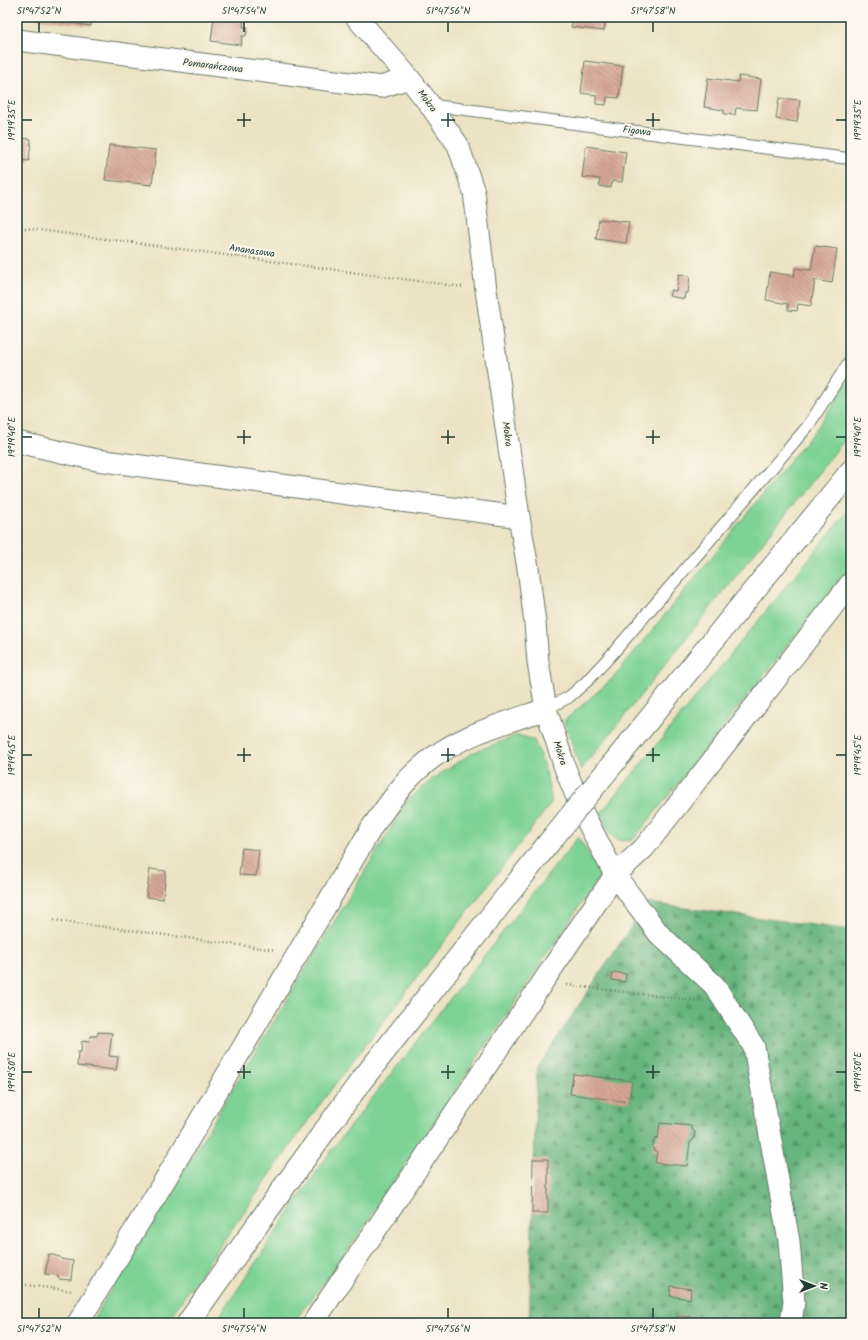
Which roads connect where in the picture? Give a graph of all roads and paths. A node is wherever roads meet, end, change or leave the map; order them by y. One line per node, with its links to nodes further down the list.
1 (356, 17): 3 (street, Mokra)
2 (17, 40): 3 (street, Pomarańczowa)
3 (409, 78): 4 (street, Mokra)
4 (430, 105): 5 (lane, Figowa); 7 (street, Mokra)
5 (844, 158)
6 (17, 227): 7 (path, Ananasowa)
7 (486, 290): 11 (street, Mokra)
8 (851, 359): 13 (lane)
9 (17, 442): 11 (street)
10 (851, 471): 22 (main road, bridge)
11 (519, 517): 13 (street, Mokra)
12 (851, 582): 14 (street)
13 (546, 709): 14 (street, Mokra); 16 (street)
14 (615, 875): 17 (street); 18 (street, Mokra)
15 (54, 920): 16 (path)
16 (299, 953): 20 (street)
17 (542, 982): 18 (path); 23 (street)
18 (726, 1004): 24 (street, Mokra)
19 (26, 1285): 20 (path)
20 (95, 1294): 21 (street)
21 (78, 1323)
22 (188, 1323)
23 (313, 1323)
24 (791, 1323)

